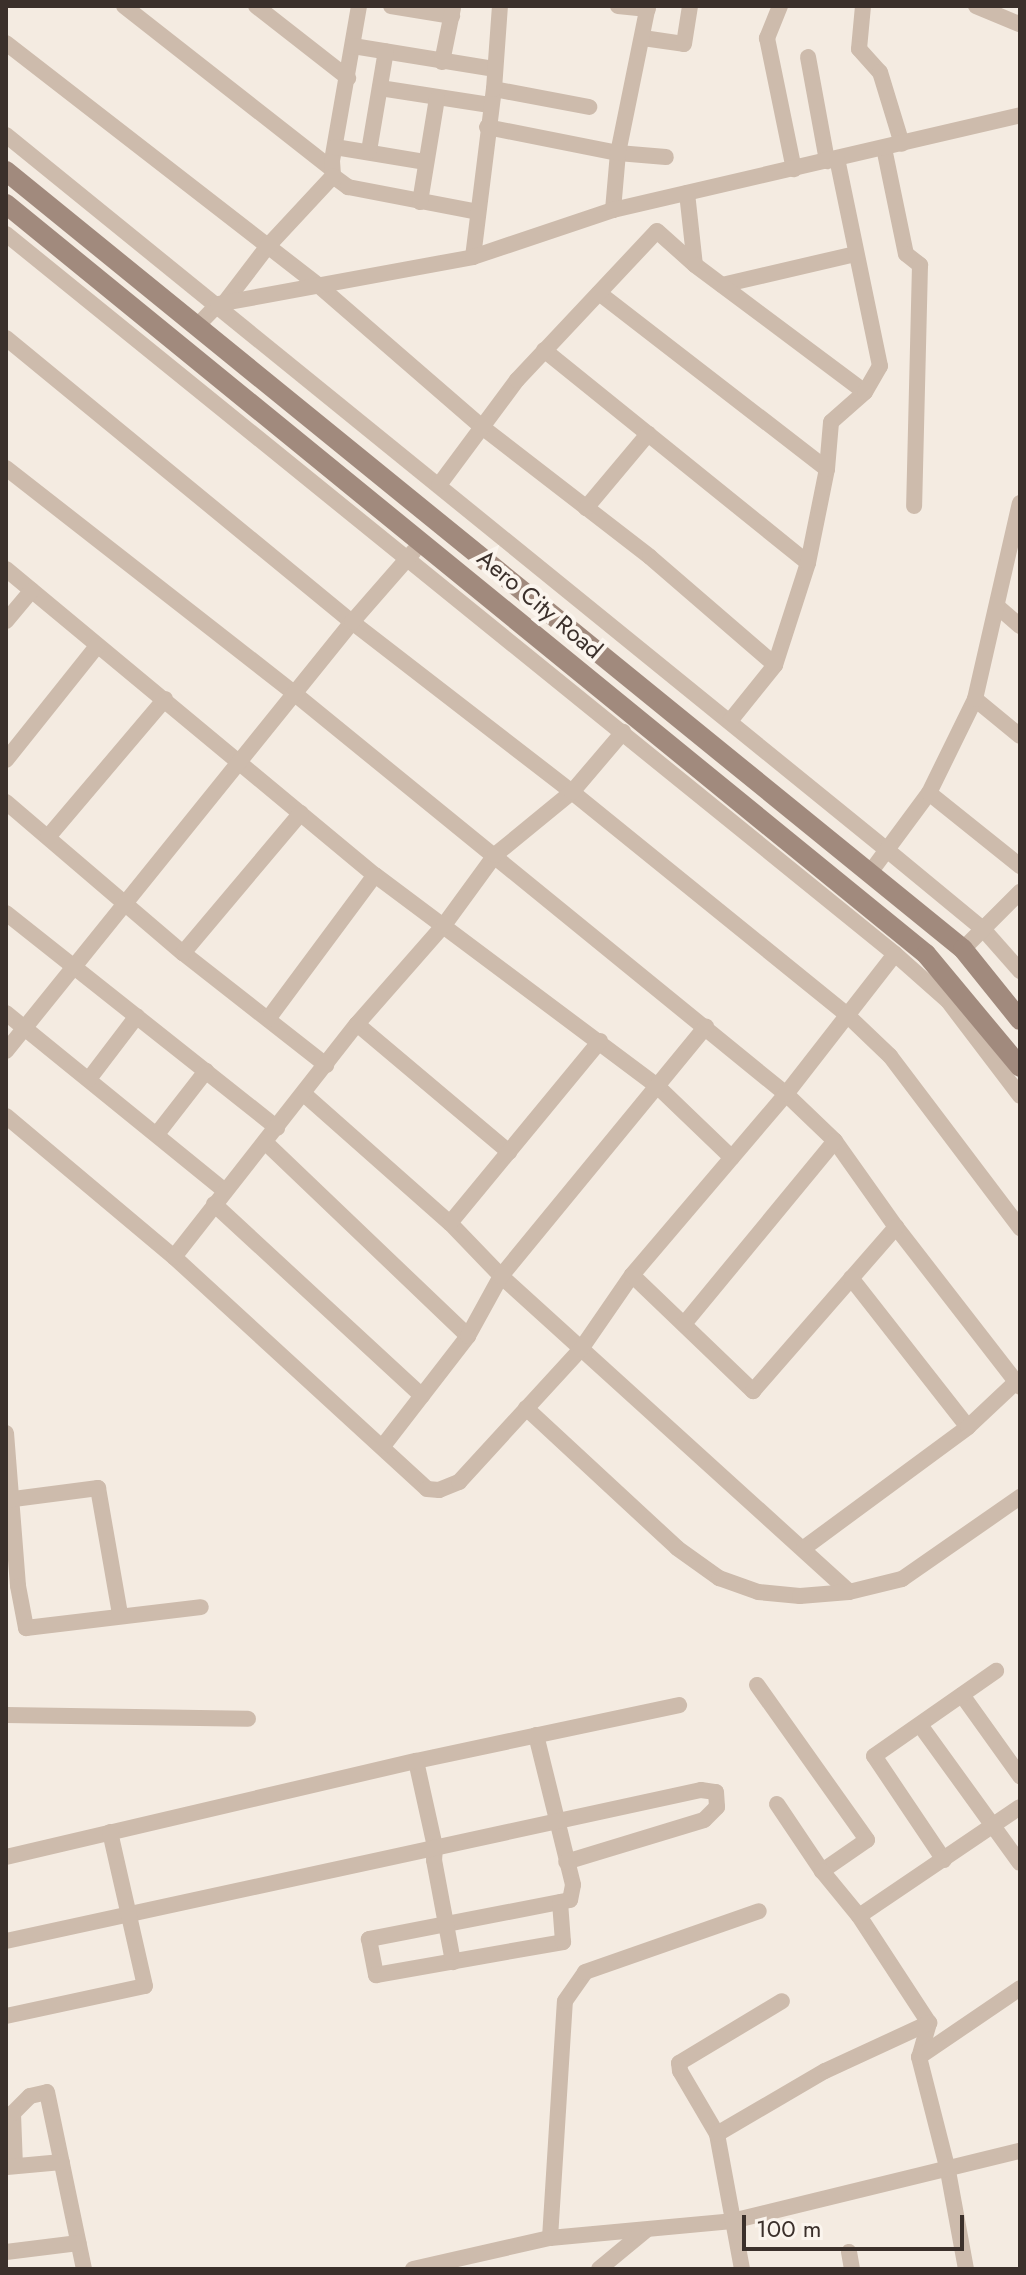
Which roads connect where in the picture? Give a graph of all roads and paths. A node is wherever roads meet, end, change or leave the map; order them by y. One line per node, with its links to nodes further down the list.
1 (124, 6): 40 (street)
2 (256, 6): 22 (street)
3 (359, 6): 17 (street)
4 (391, 6): 13 (street)
5 (500, 6): 21 (street)
6 (618, 6): 12 (street)
7 (690, 6): 15 (street)
8 (780, 6): 38 (street)
9 (863, 6): 30 (street)
10 (976, 6): 14 (street)
11 (1017, 6): 14 (street)
12 (648, 8): 15 (street)
13 (453, 11): 20 (street)
14 (1019, 27)
15 (643, 38): 34 (street)
16 (6, 43): 47 (street)
17 (353, 46): 18 (street); 22 (street)
18 (386, 51): 20 (street); 23 (street)
19 (808, 57): 36 (street)
20 (442, 62): 21 (street)
21 (495, 69): 24 (street)
22 (348, 78): 31 (street)
23 (380, 88): 25 (street); 33 (street)
24 (492, 97): 25 (street); 26 (street); 28 (street)
25 (437, 98): 37 (street)
26 (589, 107)
27 (1020, 115): 30 (street)
28 (487, 127): 34 (street); 45 (street)
29 (6, 135): 54 (street)
30 (902, 144): 32 (street)
31 (335, 147): 33 (street); 40 (street)
32 (884, 148): 36 (street); 64 (street)
33 (369, 151): 37 (street)
34 (618, 153): 35 (street); 44 (street)
35 (666, 157)
36 (832, 160): 38 (street); 48 (street)
37 (426, 162): 42 (street)
38 (794, 169): 41 (street)
39 (6, 171): 55 (street, Aero City Road)
40 (332, 172): 42 (street); 47 (street)
41 (687, 193): 44 (street); 50 (street)
42 (420, 202): 45 (street)
43 (6, 204): 67 (street, Aero City Road)
44 (613, 210): 49 (street)
45 (478, 212): 49 (street)
46 (6, 234): 68 (street)
47 (267, 247): 51 (street); 54 (street)
48 (855, 254): 52 (street); 58 (street)
49 (473, 257): 51 (street)
50 (695, 265): 52 (street); 53 (street)
51 (318, 285): 54 (street); 59 (street)
52 (722, 285): 58 (street)
53 (599, 293): 57 (street); 62 (street)
54 (222, 303): 55 (street); 63 (street)
55 (198, 325): 79 (street, Aero City Road)
56 (6, 338): 74 (street)
57 (544, 350): 59 (street); 60 (street)
58 (865, 392): 62 (street)
59 (482, 427): 63 (street); 65 (street)
60 (648, 434): 65 (street); 69 (street)
61 (6, 468): 78 (street)
62 (827, 469): 69 (street)
63 (439, 485): 83 (street)
64 (914, 506)
65 (586, 508): 77 (street)
66 (1019, 515): 72 (street)
67 (424, 542): 68 (street); 82 (street, Aero City Road)
68 (408, 556): 74 (street); 84 (street)
69 (808, 563): 77 (street)
70 (6, 569): 71 (street)
71 (32, 590): 73 (street); 76 (street)
72 (998, 607): 75 (street); 81 (street)
73 (6, 621)
74 (352, 622): 78 (street); 88 (street)
75 (1020, 626)
76 (97, 646): 80 (street); 86 (street)
77 (775, 665): 83 (street)
78 (295, 694): 87 (street); 94 (street)
79 (656, 698): 82 (street); 96 (street, Aero City Road)
80 (165, 699): 87 (street); 92 (street)
81 (975, 699): 85 (street); 89 (street)
82 (637, 717): 119 (street, Aero City Road)
83 (730, 721): 93 (street)
84 (623, 732): 88 (street); 105 (street)
85 (1020, 736)
86 (6, 760)
87 (241, 764): 91 (street); 99 (street)
88 (572, 792): 94 (street); 109 (street)
89 (929, 793): 93 (street); 95 (street)
90 (6, 802): 92 (street)
91 (301, 813): 97 (street); 104 (street)
92 (48, 837): 99 (street)
93 (887, 850): 96 (street); 102 (street)
94 (495, 855): 101 (street); 114 (street)
95 (1020, 866)
96 (869, 874): 103 (street, Aero City Road)
97 (375, 875): 101 (street); 111 (street)
98 (1020, 892): 102 (street)
99 (126, 903): 104 (street); 106 (street)
100 (6, 913): 106 (street)
101 (444, 925): 113 (street); 116 (street)
102 (983, 929): 103 (street); 107 (street)
103 (963, 949): 112 (street, Aero City Road)
104 (183, 953): 111 (street)
105 (895, 954): 109 (street); 125 (street)
106 (75, 968): 110 (street); 115 (street)
107 (1020, 971)
108 (6, 1013): 115 (street)
109 (846, 1014): 124 (street); 136 (street)
110 (137, 1016): 120 (street); 121 (street)
111 (268, 1019): 118 (street)
112 (1020, 1020)
113 (357, 1024): 118 (street); 131 (street)
114 (706, 1026): 122 (street); 124 (street)
115 (24, 1028): 117 (street); 121 (street)
116 (600, 1041): 122 (street); 131 (street)
117 (6, 1051)
118 (326, 1065): 123 (street)
119 (1020, 1067)
120 (206, 1071): 127 (street); 128 (street)
121 (89, 1079): 128 (street)
122 (656, 1085): 132 (street); 139 (street)
123 (304, 1094): 127 (street); 134 (street)
124 (786, 1094): 129 (street); 132 (street)
125 (1020, 1096)
126 (6, 1116): 137 (street)
127 (277, 1128): 130 (street)
128 (157, 1134): 133 (street)
129 (835, 1141): 135 (street); 141 (street)
130 (265, 1142): 133 (street); 142 (street)
131 (509, 1152): 134 (street)
132 (732, 1158): 138 (street)
133 (220, 1198): 137 (street); 145 (street)
134 (450, 1223): 139 (street)
135 (896, 1227): 140 (street); 144 (street)
136 (1020, 1228)
137 (174, 1257): 149 (street)
138 (632, 1275): 141 (street); 143 (street)
139 (501, 1276): 142 (street); 143 (street)
140 (851, 1278): 141 (street); 147 (street)
141 (684, 1324)
142 (468, 1336): 145 (street)
143 (581, 1349): 146 (street); 152 (street)
144 (1018, 1384): 147 (street)
145 (422, 1396): 149 (street)
146 (526, 1408): 149 (street); 154 (street)
147 (968, 1427): 152 (street)
148 (6, 1433): 151 (street)
149 (383, 1446)
150 (1020, 1497): 154 (street)
151 (9, 1500): 153 (street); 156 (street)
152 (804, 1548): 154 (street)
153 (12, 1588): 156 (street)
154 (849, 1592)
155 (201, 1607): 156 (street)
156 (120, 1614)
157 (996, 1671): 159 (street)
158 (757, 1685): 177 (street)
159 (962, 1695): 163 (street); 166 (street)
160 (679, 1705): 164 (street)
161 (6, 1715): 162 (street)
162 (248, 1719)
163 (920, 1725): 170 (street); 174 (street)
164 (536, 1735): 165 (street); 169 (street)
165 (416, 1761): 171 (street); 172 (street)
166 (1020, 1776)
167 (777, 1804): 177 (street)
168 (1020, 1807): 170 (street)
169 (556, 1821): 172 (street); 175 (street); 175 (street)
170 (995, 1825): 174 (street); 176 (street)
171 (110, 1832): 173 (street); 180 (street)
172 (435, 1847): 180 (street); 182 (street)
173 (6, 1857)
174 (944, 1860): 181 (street)
175 (566, 1862): 178 (street)
176 (1020, 1863)
177 (822, 1871): 181 (street)
178 (560, 1902): 182 (street); 184 (street)
179 (759, 1911): 197 (street)
180 (129, 1914): 183 (street); 187 (street)
181 (859, 1916): 188 (street)
182 (446, 1924): 184 (street); 184 (street)
183 (6, 1941)
184 (453, 1962)
185 (1020, 1988): 189 (street)
186 (782, 2001): 190 (street)
187 (6, 2016)
188 (929, 2023): 189 (street); 190 (street)
189 (919, 2057): 194 (street)
190 (717, 2134): 195 (street)
191 (1020, 2151): 194 (street)
192 (62, 2162): 193 (street); 193 (street); 198 (street)
193 (10, 2167)
194 (948, 2171): 195 (street); 204 (street)
195 (732, 2221): 196 (street); 203 (street)
196 (645, 2231): 197 (street); 200 (street)
197 (550, 2238): 202 (street)
198 (78, 2243): 199 (street); 201 (street)
199 (6, 2252)
200 (602, 2268)
201 (84, 2269)
202 (413, 2269)
203 (742, 2269)
204 (966, 2269)

